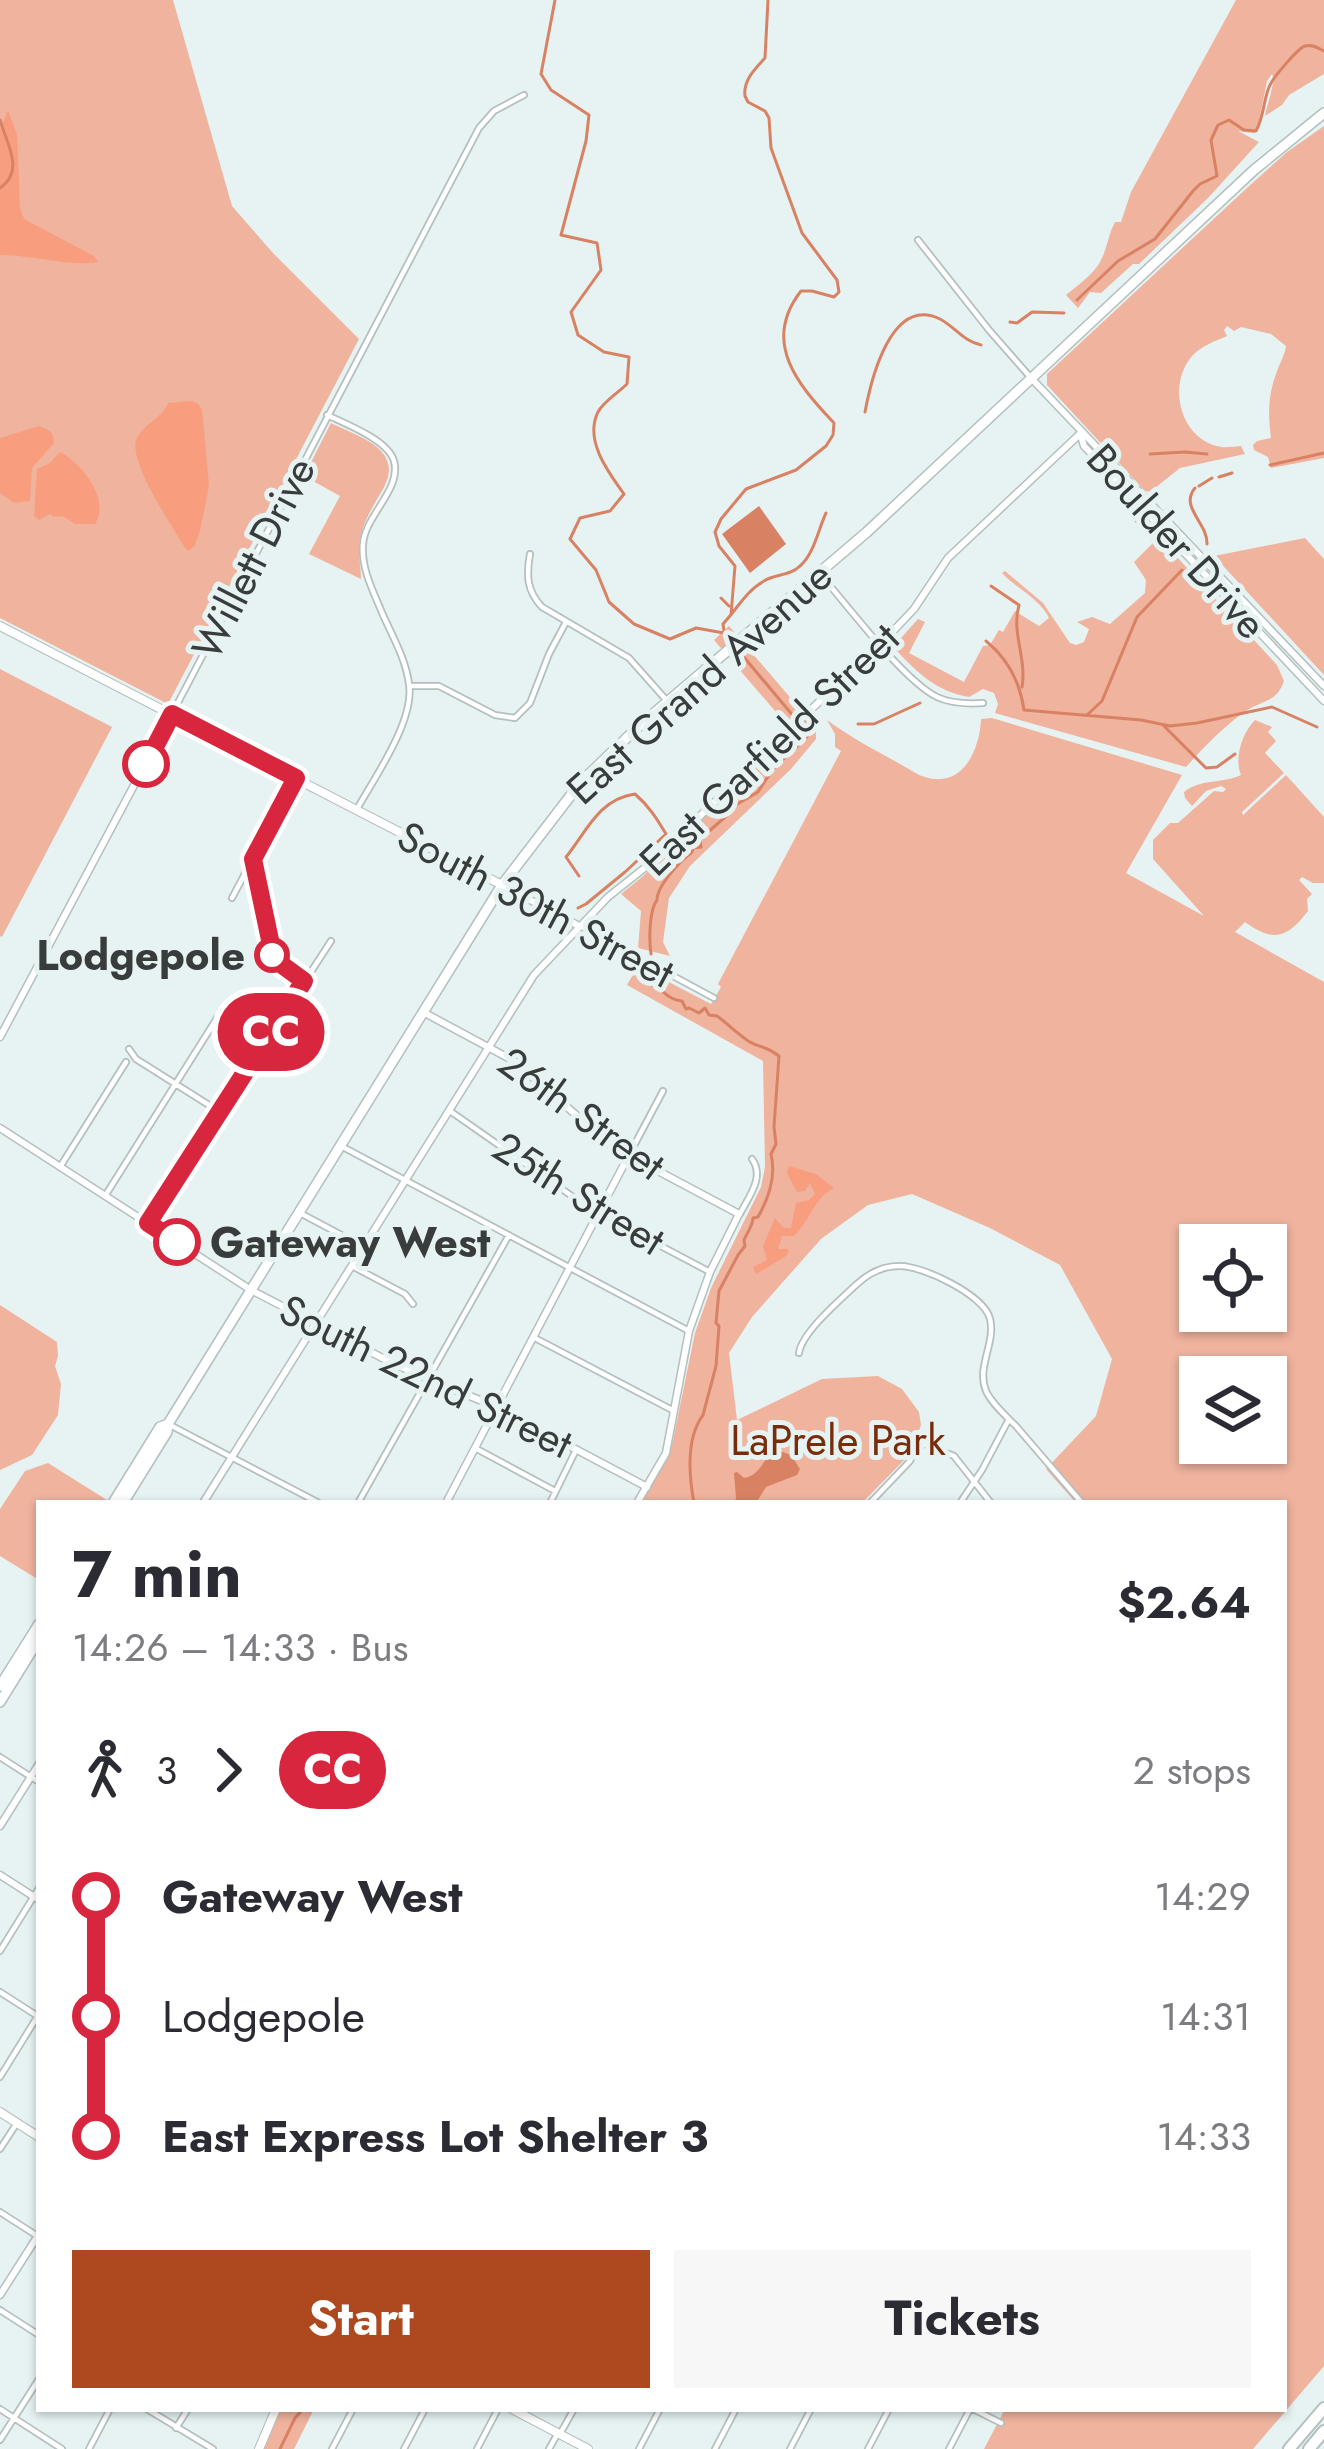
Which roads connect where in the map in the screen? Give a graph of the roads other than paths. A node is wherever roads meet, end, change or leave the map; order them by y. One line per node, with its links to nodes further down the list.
1 (524, 95): 5 (street, Willett Drive)
2 (1324, 117): 4 (main road, East Grand Avenue)
3 (918, 240): 4 (street, Boulder Drive)
4 (1031, 378): 6 (street, Boulder Drive); 8 (main road, East Grand Avenue)
5 (328, 415): 12 (street); 17 (street, Willett Drive)
6 (1082, 432): 11 (street, East Garfield Street); 13 (street, Boulder Drive); 14 (street, Boulder Drive)
7 (530, 554): 9 (street)
8 (820, 573): 11 (street); 15 (main road, East Grand Avenue)
9 (566, 622): 12 (street); 15 (street)
10 (0, 626): 17 (main road, South 30th Street)
11 (880, 644): 16 (street); 23 (street, East Garfield Street)
12 (410, 686): 19 (street)
13 (1324, 686)
14 (1324, 701)
15 (668, 702): 21 (main road, East Grand Avenue)
16 (983, 703)
17 (172, 714): 18 (main road, South 30th Street); 29 (street, Willett Drive)
18 (296, 778): 19 (main road, South 30th Street); 20 (street)
19 (357, 809): 21 (main road, South 30th Street)
20 (253, 859): 22 (street); 25 (street)
21 (502, 885): 23 (street, South 30th Street); 27 (main road, East Grand Avenue)
22 (232, 898)
23 (580, 926): 26 (street, South 30th Street); 30 (street, East Garfield Street)
24 (331, 941): 25 (street)
25 (304, 981): 36 (street)
26 (714, 998)
27 (423, 1012): 30 (street, 26th Street); 38 (main road, East Grand Avenue)
28 (217, 1018): 33 (street)
29 (0, 1037)
30 (489, 1046): 35 (street, East Garfield Street); 39 (street, 26th Street)
31 (129, 1049): 33 (street)
32 (126, 1062): 41 (street)
33 (175, 1084): 36 (street); 43 (street)
34 (663, 1091): 39 (street)
35 (449, 1110): 42 (street, East Garfield Street); 45 (street, 25th Street)
36 (220, 1112): 47 (street)
37 (0, 1128): 41 (street, South 22nd Street)
38 (340, 1146): 42 (street); 44 (main road, East Grand Avenue)
39 (629, 1155): 45 (street); 46 (street, 26th Street)
40 (752, 1160): 46 (street)
41 (60, 1167): 43 (street, South 22nd Street)
42 (406, 1180): 48 (street); 49 (street, East Garfield Street)
43 (105, 1196): 47 (street, South 22nd Street)
44 (299, 1213): 49 (street); 53 (main road, East Grand Avenue)
45 (599, 1213): 51 (street); 52 (street, 25th Street)
46 (740, 1214): 52 (street)
47 (148, 1223): 53 (street, South 22nd Street)
48 (508, 1235): 51 (street); 59 (street)
49 (364, 1247): 50 (street, East Garfield Street)
50 (352, 1266): 54 (street); 55 (street, East Garfield Street)
51 (570, 1268): 56 (street); 57 (street)
52 (710, 1272): 56 (street)
53 (251, 1290): 55 (street, South 22nd Street); 63 (main road, East Grand Avenue)
54 (413, 1304)
55 (316, 1324): 59 (street, South 22nd Street); 66 (street, East Garfield Street)
56 (689, 1331): 61 (street)
57 (533, 1337): 60 (street); 61 (street)
58 (799, 1353): 62 (street)
59 (429, 1379): 60 (street, South 22nd Street); 74 (street)
60 (496, 1407): 64 (street); 65 (street, South 22nd Street)
61 (674, 1412): 68 (street)
62 (1009, 1419): 67 (street); 81 (street)
63 (168, 1424): 66 (street); 70 (main road, East Grand Avenue); 71 (main road, East Grand Avenue)
64 (475, 1448): 69 (street); 75 (street)
65 (577, 1450): 68 (street, South 22nd Street); 69 (street)
66 (232, 1458): 72 (street, East Garfield Street); 73 (street)
67 (974, 1483): 78 (street); 79 (street); 80 (street)
68 (646, 1487): 77 (street)
69 (555, 1491): 76 (street)
70 (115, 1500)
71 (125, 1500)
72 (205, 1500)
73 (313, 1500)
74 (360, 1500)
75 (448, 1500)
76 (551, 1500)
77 (639, 1500)
78 (873, 1500)
79 (962, 1500)
80 (988, 1500)
81 (1079, 1500)
82 (36, 1629): 84 (main road)
83 (35, 1655): 85 (main road)
84 (0, 1686)
85 (0, 1702)
86 (0, 1757): 87 (street)
87 (35, 1779): 88 (street)
88 (0, 1826)
89 (0, 1875): 90 (street)
90 (36, 1894)
91 (36, 1897): 92 (street)
92 (0, 1951)
93 (0, 1992): 94 (street)
94 (36, 2014)
95 (36, 2021): 96 (street)
96 (0, 2077)
97 (0, 2112): 98 (main road)
98 (17, 2123): 99 (main road); 100 (street)
99 (36, 2136)
100 (0, 2149)
101 (0, 2212): 102 (street)
102 (36, 2234)
103 (36, 2241): 104 (street)
104 (0, 2295)
105 (0, 2310): 106 (street)
106 (36, 2334)
107 (36, 2384): 125 (street)
108 (1324, 2408): 145 (highway)
109 (0, 2409): 125 (street)
110 (108, 2412): 132 (street)
111 (152, 2412): 127 (street)
112 (186, 2412): 127 (street)
113 (275, 2412): 134 (main road)
114 (351, 2412): 135 (street)
115 (423, 2412): 136 (street)
116 (496, 2412): 137 (street)
117 (518, 2412): 129 (main road)
118 (572, 2412): 129 (street)
119 (658, 2412): 140 (street)
120 (734, 2412): 141 (street)
121 (809, 2412): 142 (street)
122 (887, 2412): 143 (street)
123 (970, 2412): 144 (street)
124 (978, 2412): 126 (street)
125 (14, 2418): 130 (street); 131 (street)
126 (1001, 2423)
127 (176, 2428): 133 (street)
128 (1324, 2431): 146 (highway)
129 (559, 2433): 138 (street); 139 (main road)
130 (0, 2440)
131 (62, 2449)
132 (89, 2449)
133 (213, 2449)
134 (259, 2449)
135 (332, 2449)
136 (404, 2449)
137 (477, 2449)
138 (549, 2449)
139 (588, 2449)
140 (639, 2449)
141 (716, 2449)
142 (790, 2449)
143 (868, 2449)
144 (949, 2449)
145 (1289, 2449)
146 (1309, 2449)

